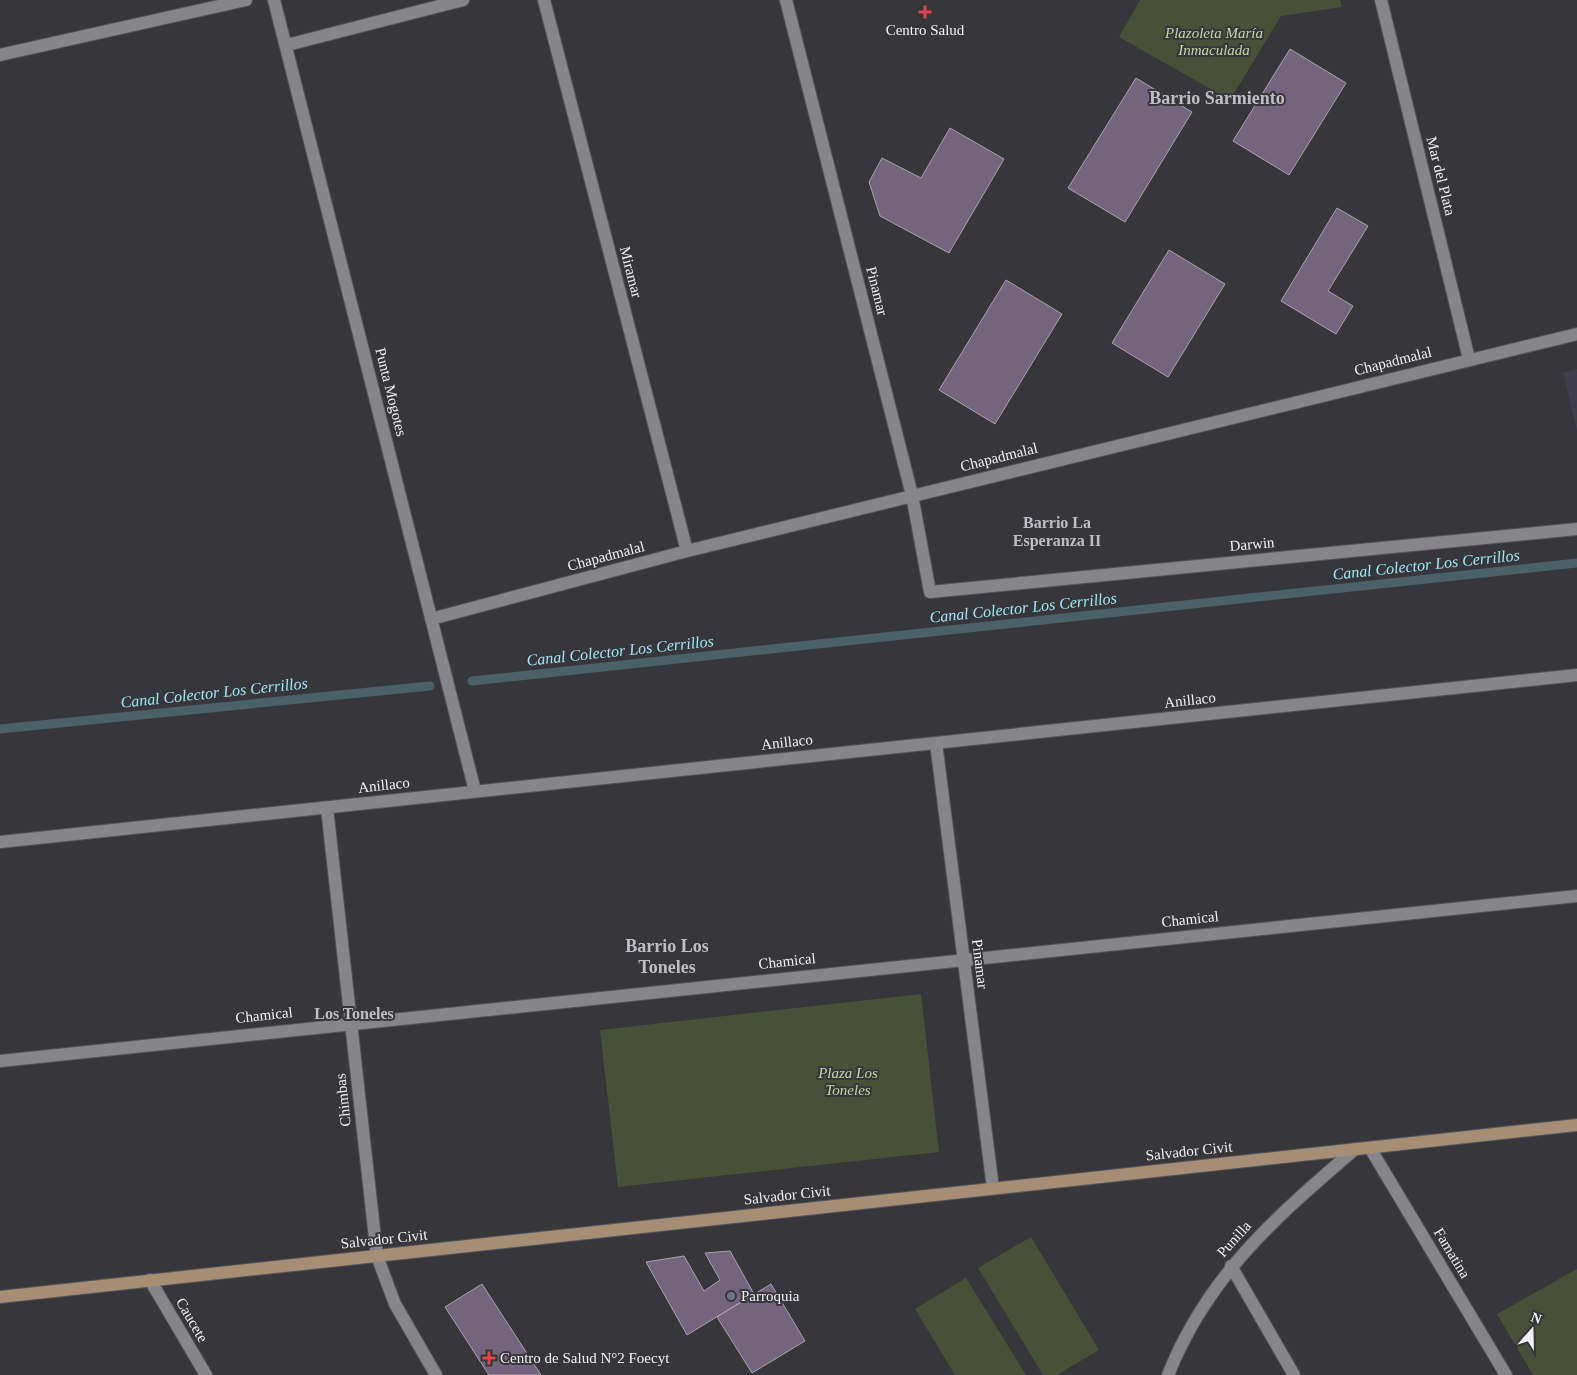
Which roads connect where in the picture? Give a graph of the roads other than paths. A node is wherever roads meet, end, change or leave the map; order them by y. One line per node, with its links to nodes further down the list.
1 (246, 0): 8 (street)
2 (274, 0): 7 (street, Punta Mogotes)
3 (463, 0): 7 (street)
4 (544, 0): 13 (street, Miramar)
5 (786, 0): 11 (street, Pinamar)
6 (1381, 0): 10 (street, Mar del Plata)
7 (287, 45): 15 (street, Punta Mogotes)
8 (0, 55)
9 (1577, 334): 10 (street, Chapadmalal)
10 (1469, 360): 11 (street, Chapadmalal)
11 (912, 495): 13 (street, Chapadmalal); 14 (street, Pinamar)
12 (1577, 529): 14 (street, Darwin)
13 (686, 551): 15 (street, Chapadmalal)
14 (930, 592)
15 (431, 619): 18 (street, Punta Mogotes)
16 (1577, 675): 17 (street, Anillaco)
17 (936, 743): 18 (street, Anillaco); 22 (street, Pinamar)
18 (475, 791): 19 (street, Anillaco)
19 (327, 808): 20 (street, Anillaco); 23 (street, Chimbas)
20 (0, 842)
21 (1577, 896): 22 (street, Chamical)
22 (964, 959): 23 (street, Chamical); 28 (street, Pinamar)
23 (351, 1022): 24 (street, Chamical); 29 (street, Chimbas)
24 (0, 1061)
25 (1577, 1125): 26 (street, Salvador Civit)
26 (1370, 1148): 27 (street, Salvador Civit); 37 (street, Famatina)
27 (1356, 1149): 28 (street, Salvador Civit); 30 (street, Punilla)
28 (993, 1188): 29 (street, Salvador Civit)
29 (377, 1256): 31 (street, Salvador Civit); 34 (street, Chimbas)
30 (1231, 1266): 35 (street, Punilla); 36 (street)
31 (150, 1280): 32 (street, Salvador Civit); 33 (street, Caucete)
32 (0, 1297)
33 (206, 1375)
34 (436, 1375)
35 (1168, 1375)
36 (1294, 1375)
37 (1506, 1375)

